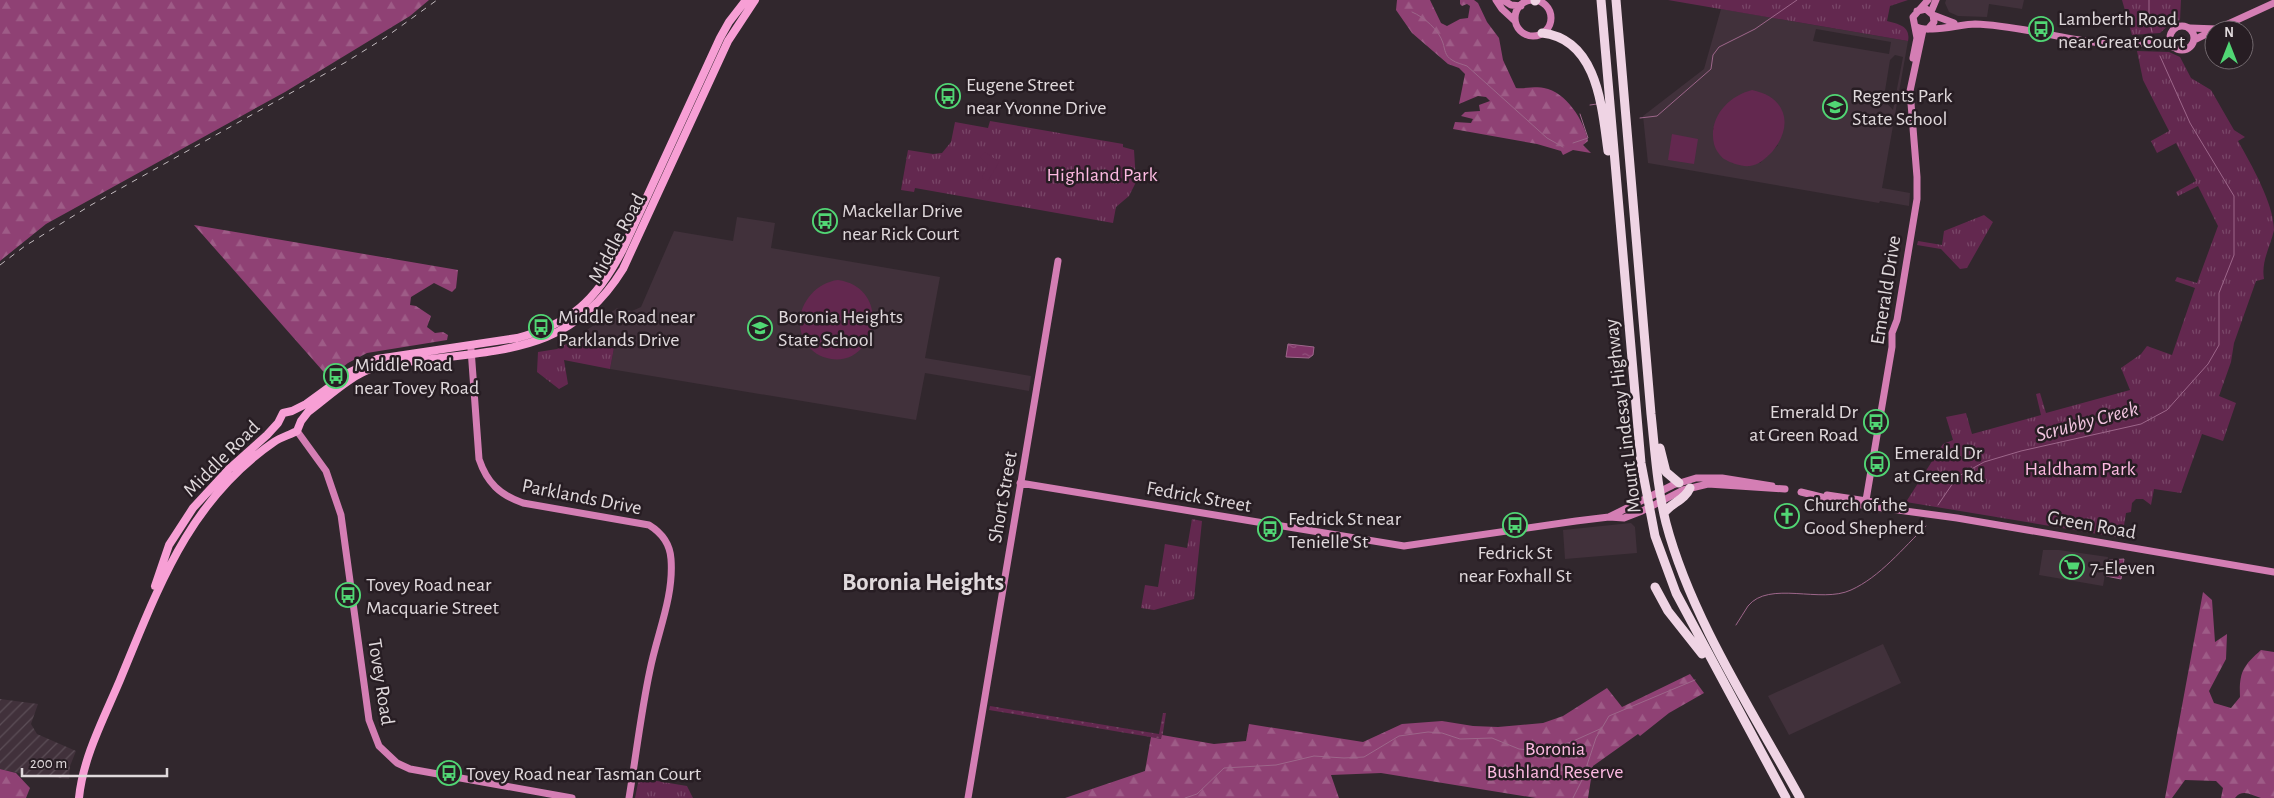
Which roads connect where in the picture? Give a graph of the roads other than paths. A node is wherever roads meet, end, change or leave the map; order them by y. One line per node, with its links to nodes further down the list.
1 (746, 0): 30 (main road, Middle Road)
2 (755, 0): 30 (main road, Middle Road)
3 (1496, 0): 15 (street)
4 (1503, 0): 11 (street)
5 (1535, 0): 11 (street); 22 (street)
6 (1601, 0): 28 (highway, Mount Lindesay Highway)
7 (1616, 0): 32 (highway, Mount Lindesay Highway)
8 (1928, 0): 12 (street)
9 (1936, 0): 13 (street, Emerald Drive)
10 (2274, 3): 14 (street)
11 (1521, 6): 15 (street)
12 (1917, 11): 13 (street); 17 (street, Emerald Drive)
13 (1932, 14): 16 (street); 20 (street, Emerald Drive)
14 (2237, 20)
15 (1515, 21): 22 (street)
16 (1960, 25): 20 (street); 25 (street)
17 (1915, 26): 20 (street); 27 (street, Emerald Drive)
18 (2190, 28): 19 (street); 21 (street); 24 (street)
19 (2204, 29)
20 (1926, 30): 27 (street, Emerald Drive)
21 (2174, 30): 25 (street); 26 (street)
22 (1542, 33): 28 (highway)
23 (2204, 35): 24 (street)
24 (2194, 40): 26 (street)
25 (2147, 43): 26 (street)
26 (2176, 48)
27 (1912, 78): 43 (street, Emerald Drive)
28 (1615, 164): 42 (highway, Mount Lindesay Highway)
29 (1058, 261): 37 (street, Short Street)
30 (471, 349): 31 (main road, Middle Road); 33 (main road, Middle Road); 53 (street, Parklands Drive)
31 (292, 411): 33 (main road); 34 (main road, Middle Road)
32 (1651, 414): 38 (highway); 41 (highway, Mount Lindesay Highway)
33 (301, 421): 35 (main road, Middle Road)
34 (278, 423): 36 (main road, Middle Road); 46 (main road, Middle Road)
35 (297, 431): 36 (main road, Middle Road); 52 (street, Tovey Road)
36 (288, 433): 45 (main road, Middle Road)
37 (1020, 483): 42 (street, Fedrick Street); 54 (street, Short Street)
38 (1679, 483): 40 (street, Green Road); 41 (street, Green Road)
39 (1690, 488): 40 (street, Green Road); 41 (street, Green Road); 44 (highway)
40 (1785, 489): 43 (street, Green Road)
41 (1661, 497): 42 (street, Green Road); 44 (highway, Mount Lindesay Highway)
42 (1648, 504): 50 (highway, Mount Lindesay Highway)
43 (1866, 504): 47 (street, Green Road)
44 (1664, 513): 56 (highway, Mount Lindesay Highway)
45 (188, 530): 46 (main road); 49 (main road, Middle Road)
46 (162, 563): 49 (main road, Middle Road)
47 (2274, 572)
48 (1655, 587): 50 (highway)
49 (143, 626): 51 (main road, Middle Road)
50 (1710, 658): 55 (highway, Mount Lindesay Highway)
51 (79, 798)
52 (572, 798)
53 (629, 798)
54 (968, 798)
55 (1786, 798)
56 (1800, 798)

